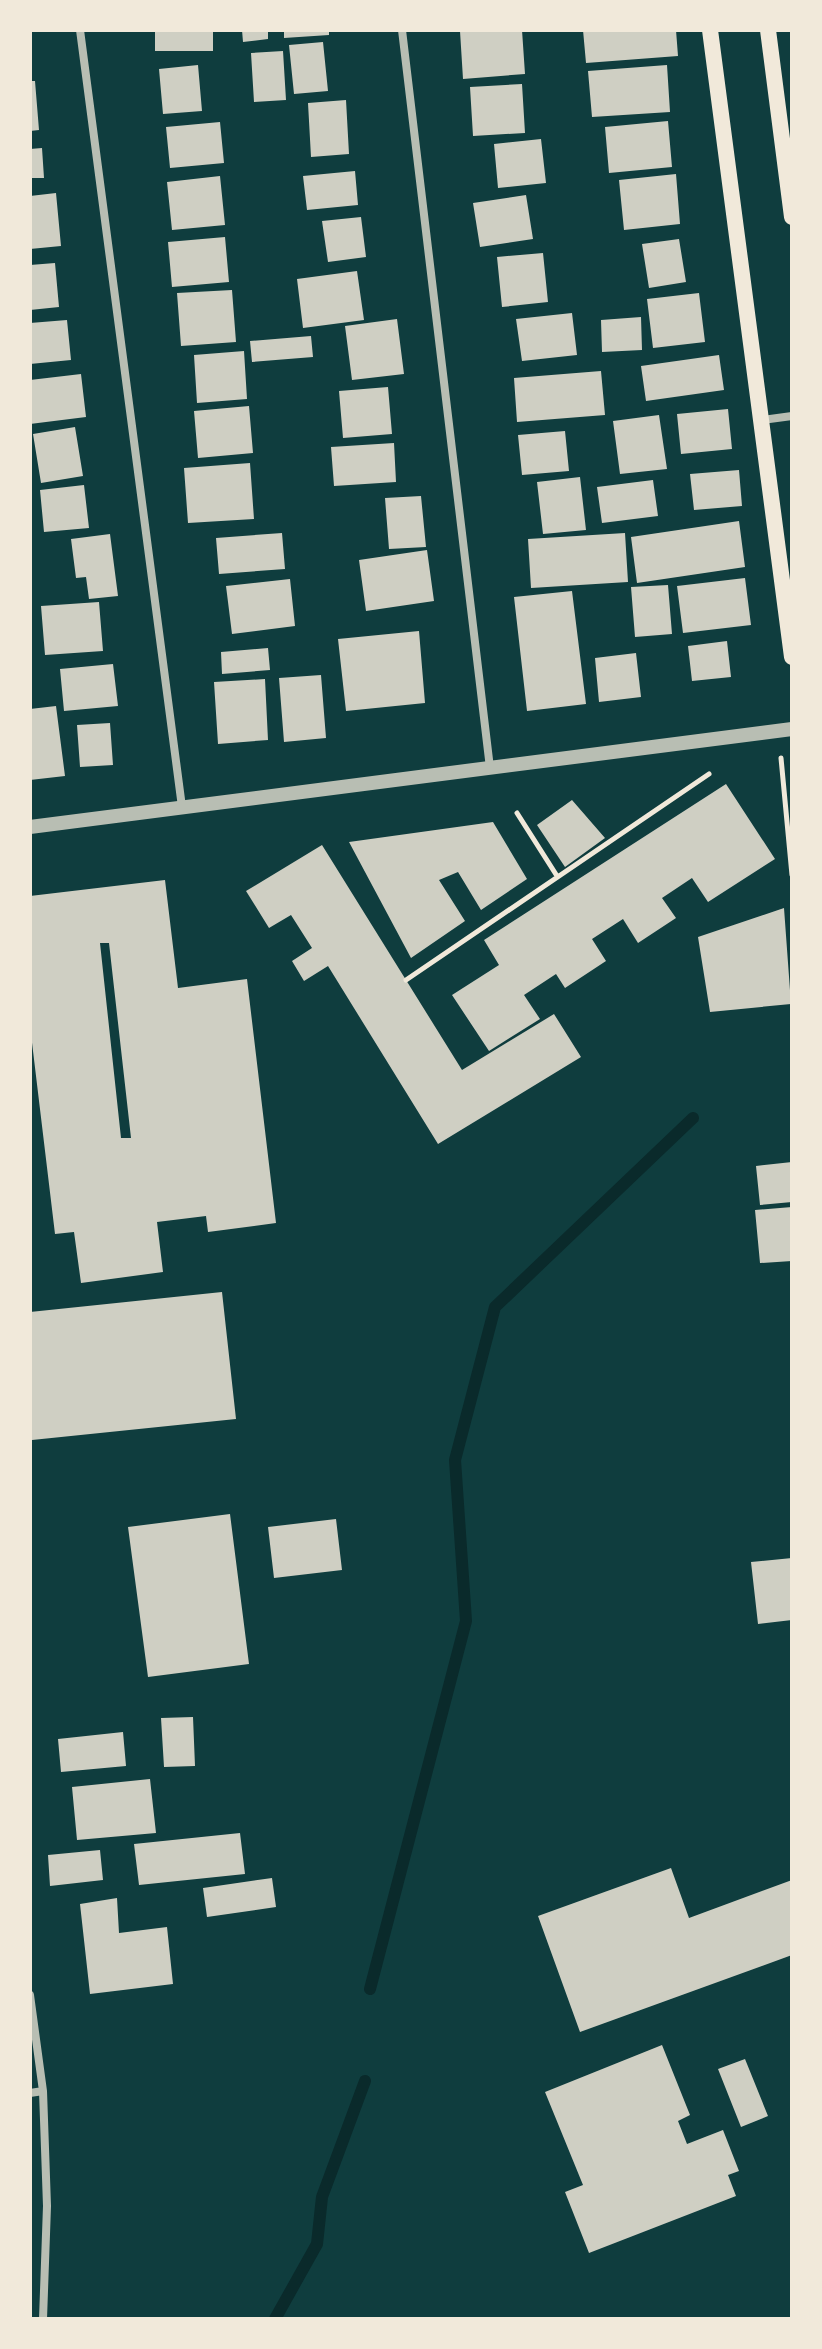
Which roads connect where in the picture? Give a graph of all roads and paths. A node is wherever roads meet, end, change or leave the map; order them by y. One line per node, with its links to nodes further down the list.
1 (80, 30): 13 (street)
2 (402, 30): 11 (street)
3 (710, 30): 7 (main road)
4 (768, 30): 5 (main road)
5 (792, 217)
6 (792, 416): 7 (street)
7 (762, 420): 8 (main road)
8 (792, 657)
9 (792, 729): 11 (street)
10 (781, 758): 15 (path)
11 (490, 768): 13 (street)
12 (709, 774): 18 (path)
13 (182, 807): 16 (street)
14 (517, 813): 18 (path)
15 (790, 822): 17 (path)
16 (30, 827)
17 (792, 875)
18 (557, 876): 19 (path)
19 (406, 980)
20 (30, 1995): 21 (street)
21 (43, 2091): 22 (street); 23 (street)
22 (30, 2093)
23 (43, 2319)

